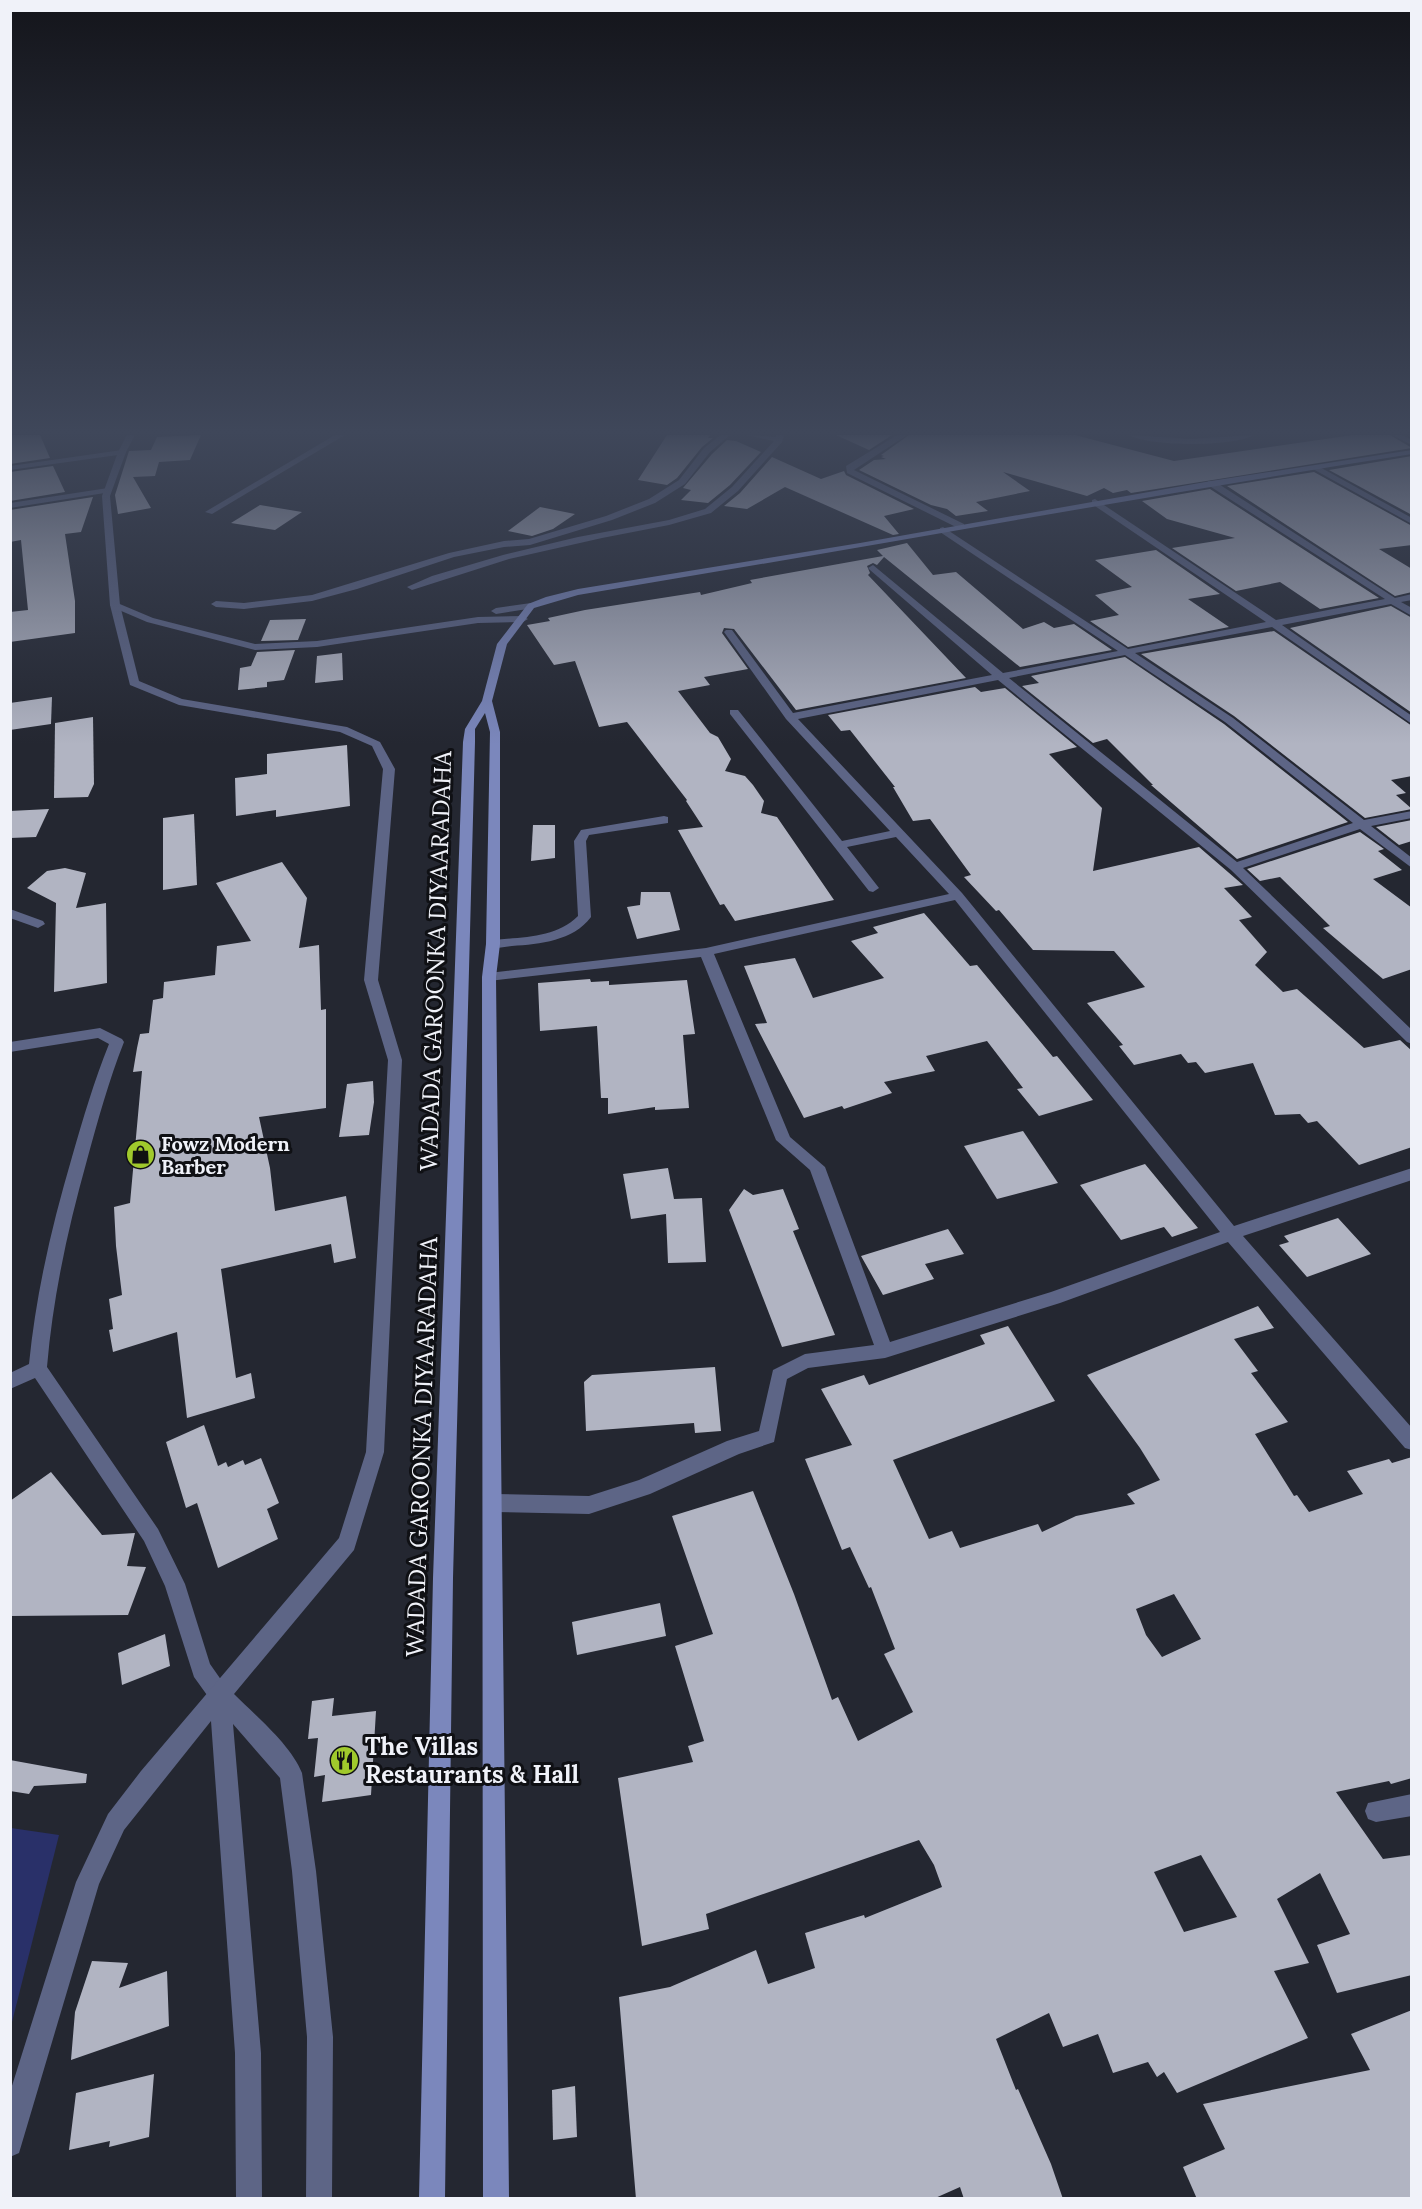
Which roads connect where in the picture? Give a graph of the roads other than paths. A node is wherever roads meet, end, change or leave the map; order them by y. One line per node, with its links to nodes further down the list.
1 (109, 538): 13 (street)
2 (543, 538): 12 (street)
3 (587, 538): 9 (street)
4 (895, 538): 14 (main road)
5 (955, 538): 20 (street)
6 (1148, 538): 17 (street)
7 (1295, 538): 11 (street)
8 (873, 568): 21 (street)
9 (412, 587)
10 (1412, 597): 11 (street)
11 (1392, 601): 15 (street); 17 (street)
12 (216, 604)
13 (115, 605): 19 (street); 49 (street)
14 (531, 606): 16 (main road, WADADA GAROONKA DIYAARADAHA); 19 (street)
15 (1412, 612)
16 (523, 619): 19 (street); 22 (main road, WADADA GAROONKA DIYAARADAHA)
17 (1272, 622): 20 (street); 25 (street)
18 (729, 632): 24 (street)
19 (317, 644)
20 (1126, 652): 21 (street); 28 (street)
21 (1000, 676): 24 (street); 32 (street)
22 (487, 701): 37 (main road, WADADA GAROONKA DIYAARADAHA); 55 (main road, WADADA GAROONKA DIYAARADAHA)
23 (734, 712): 30 (street)
24 (790, 717): 29 (street)
25 (1412, 721)
26 (1412, 813): 28 (street)
27 (664, 820): 37 (street)
28 (1363, 824): 31 (street); 32 (street)
29 (899, 833): 30 (street); 34 (street)
30 (839, 844): 33 (street)
31 (1412, 864)
32 (1235, 867): 40 (street)
33 (873, 888)
34 (958, 896): 38 (street); 43 (street)
35 (10, 913): 36 (street)
36 (38, 924)
37 (493, 944): 39 (main road, WADADA GAROONKA DIYAARADAHA)
38 (706, 952): 39 (street); 44 (street)
39 (489, 977): 48 (main road, WADADA GAROONKA DIYAARADAHA)
40 (1412, 1039)
41 (10, 1047): 45 (street)
42 (1412, 1174): 43 (street)
43 (1231, 1234): 44 (street); 47 (street)
44 (885, 1351): 48 (street)
45 (38, 1368): 46 (street); 49 (street)
46 (10, 1382)
47 (1412, 1442)
48 (493, 1503): 56 (main road, WADADA GAROONKA DIYAARADAHA)
49 (220, 1694): 52 (street); 53 (street); 54 (street)
50 (1412, 1805): 51 (street)
51 (1376, 1811)
52 (10, 2144)
53 (249, 2199)
54 (319, 2199)
55 (432, 2199)
56 (496, 2199)

